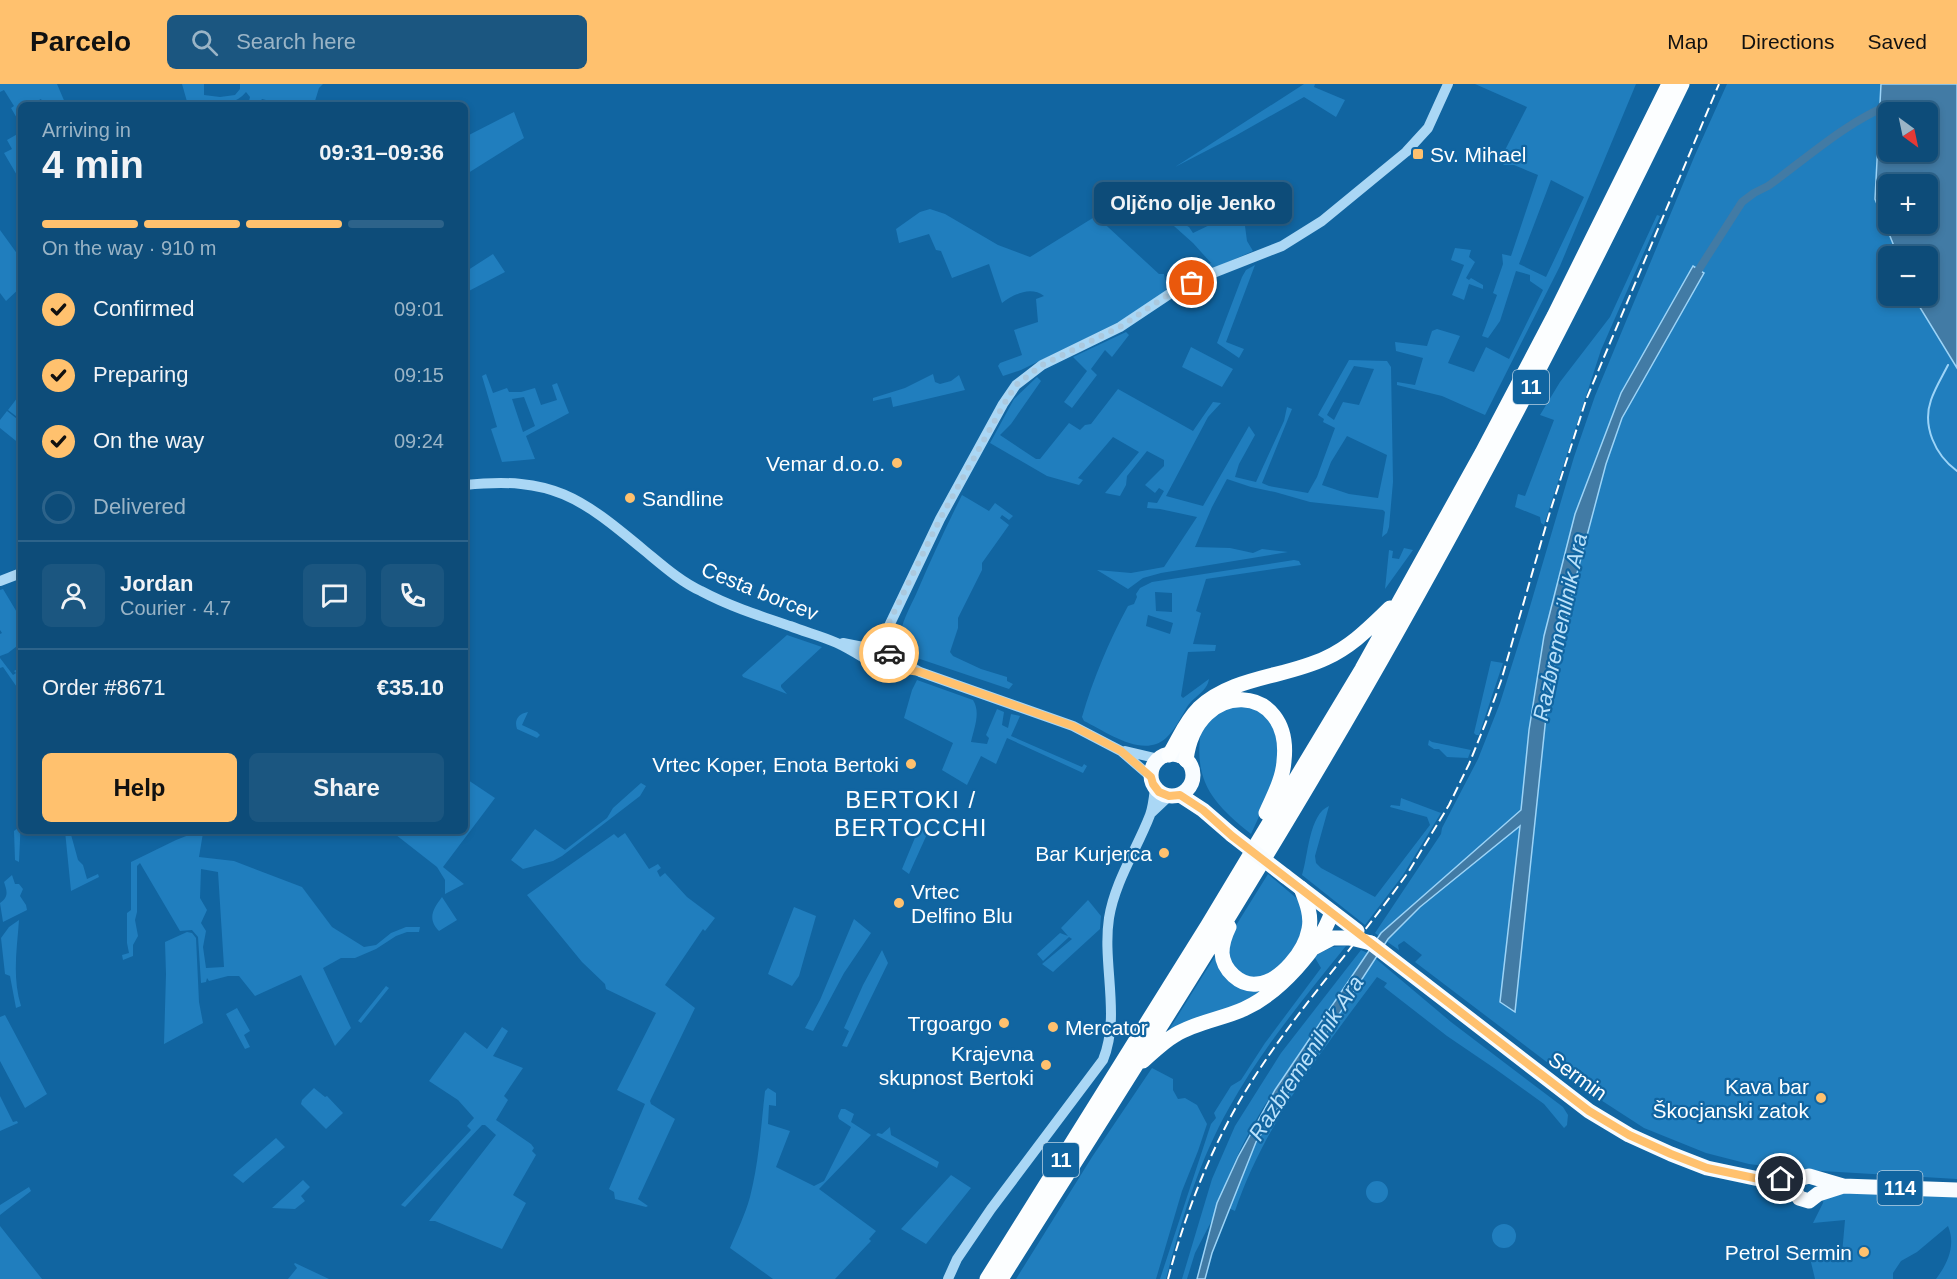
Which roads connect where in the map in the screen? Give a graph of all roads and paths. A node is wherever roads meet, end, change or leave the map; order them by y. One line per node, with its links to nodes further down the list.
1 (1448, 84): 9 (street)
2 (1669, 84): 7 (highway, 11)
3 (1682, 84): 21 (highway, 11)
4 (468, 485): 8 (street, Cesta borcev)
5 (16, 574): 6 (street)
6 (0, 581)
7 (1407, 591): 14 (highway); 23 (highway, 11)
8 (837, 643): 9 (street, Cesta borcev); 10 (street, Cesta borcev)
9 (882, 650): 10 (street); 11 (street); 12 (street)
10 (869, 661): 11 (street)
11 (885, 667): 12 (street)
12 (920, 672): 13 (street)
13 (1121, 751): 14 (street); 16 (street)
14 (1164, 757): 15 (main road); 16 (main road)
15 (1186, 760): 17 (main road); 23 (highway)
16 (1153, 782): 18 (main road); 20 (street)
17 (1192, 783): 18 (main road); 19 (main road)
18 (1175, 795): 19 (main road); 20 (street)
19 (1203, 810): 22 (main road, bridge)
20 (1151, 813): 33 (street)
21 (1249, 882): 25 (highway); 29 (highway, 11)
22 (1301, 888): 24 (main road); 25 (highway)
23 (1228, 893): 34 (highway, 11)
24 (1332, 912): 25 (highway); 26 (main road); 28 (highway)
25 (1309, 930)
26 (1354, 935): 27 (highway, bridge); 28 (highway)
27 (1371, 943): 30 (main road, Sermin / 114)
28 (1310, 950): 29 (highway)
29 (1128, 1076): 35 (highway, 11)
30 (1796, 1185): 31 (main road, 114); 31 (main road, 114)
31 (1817, 1187): 32 (main road, 114)
32 (1957, 1190)
33 (948, 1279)
34 (987, 1279)
35 (1001, 1279)

